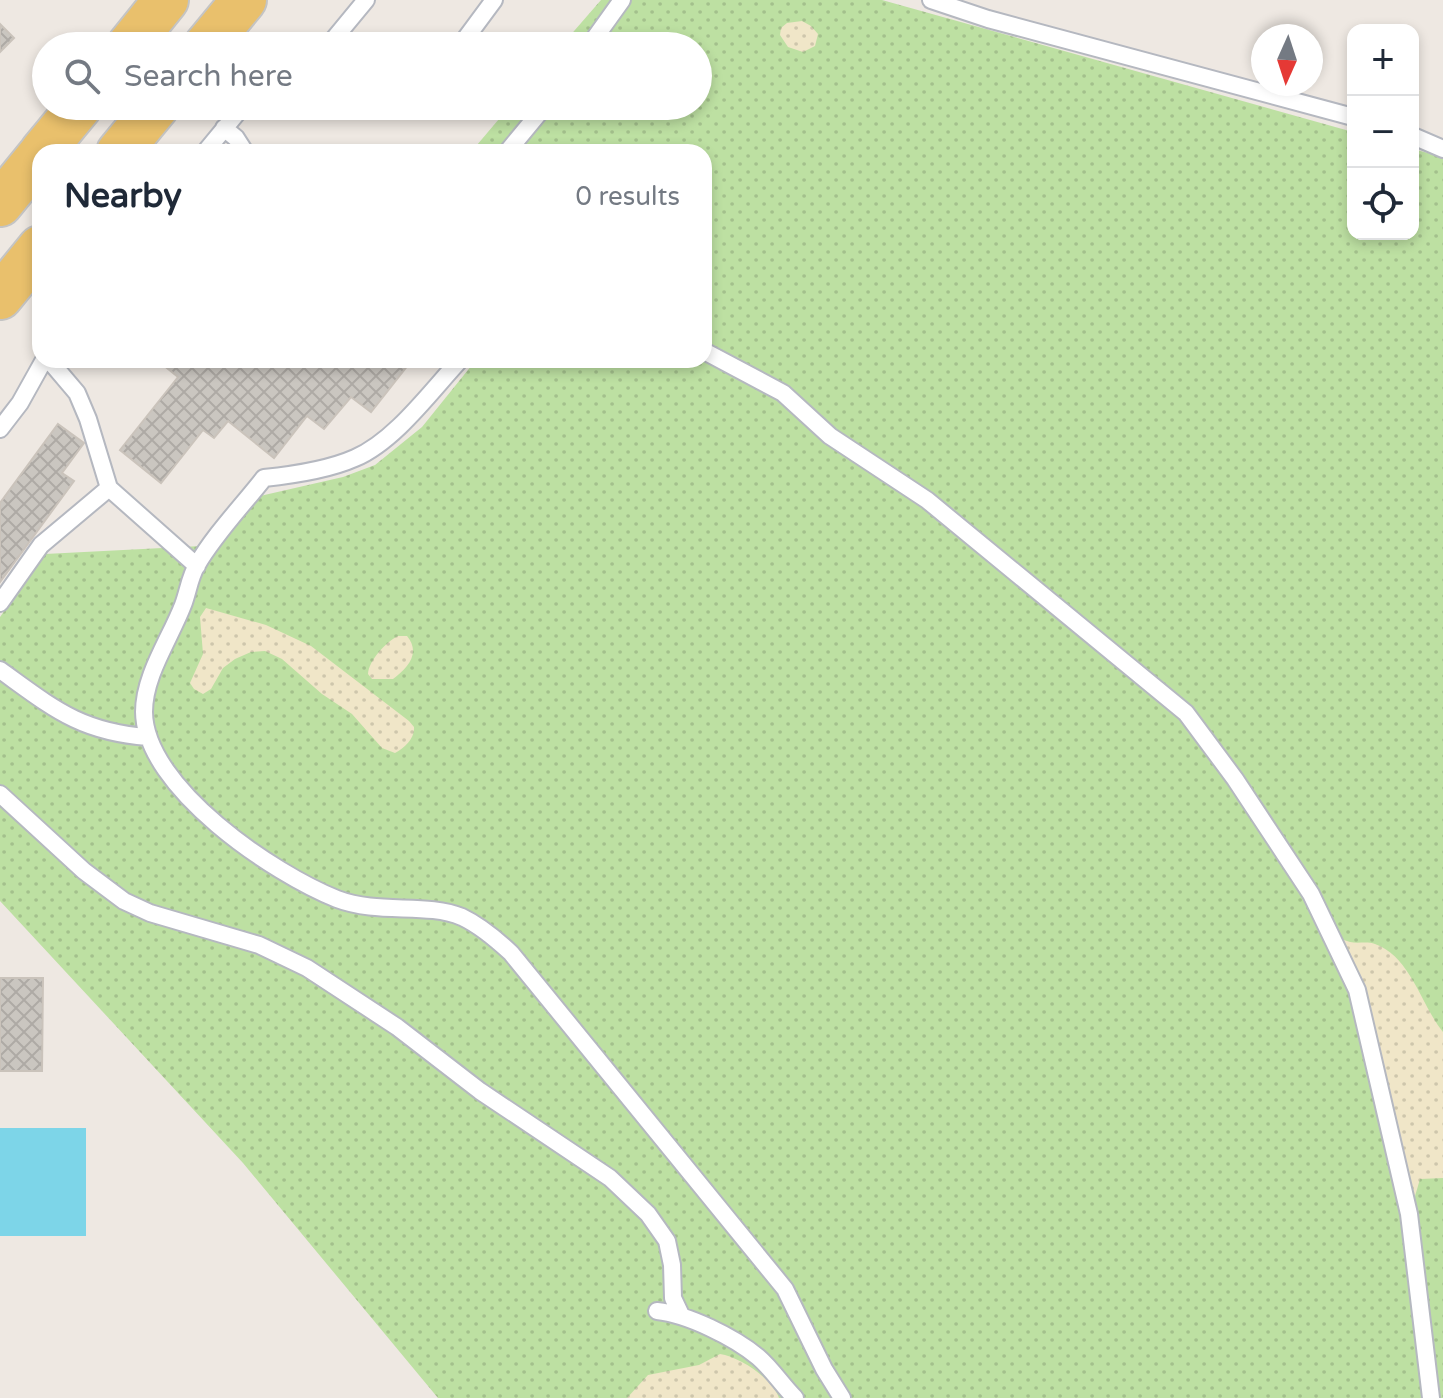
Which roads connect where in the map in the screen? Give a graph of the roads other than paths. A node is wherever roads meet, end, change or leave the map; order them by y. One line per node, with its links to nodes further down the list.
1 (244, 0): 8 (main road)
2 (366, 0): 9 (lane)
3 (494, 0): 10 (lane)
4 (622, 0): 11 (lane)
5 (931, 0): 12 (lane)
6 (150, 20): 7 (main road)
7 (171, 32)
8 (218, 32)
9 (340, 32)
10 (470, 32)
11 (599, 32)
12 (1347, 115)
13 (69, 120): 19 (main road)
14 (145, 120): 20 (main road)
15 (231, 120): 17 (lane)
16 (533, 120): 23 (lane)
17 (224, 128): 21 (lane); 22 (lane)
18 (1419, 139): 24 (lane)
19 (49, 144)
20 (126, 144)
21 (211, 144)
22 (240, 144)
23 (514, 144)
24 (1443, 149)
25 (32, 165): 26 (main road)
26 (0, 204)
27 (712, 355): 42 (lane)
28 (42, 368): 31 (lane)
29 (54, 368): 32 (lane)
30 (452, 368): 33 (lane)
31 (0, 429)
32 (109, 488): 33 (lane); 34 (lane)
33 (197, 566): 36 (lane)
34 (0, 603)
35 (0, 670): 36 (lane)
36 (148, 737): 41 (lane)
37 (0, 794): 39 (lane)
38 (657, 1311): 39 (lane)
39 (681, 1315): 40 (lane)
40 (795, 1398)
41 (842, 1398)
42 (1431, 1398)

